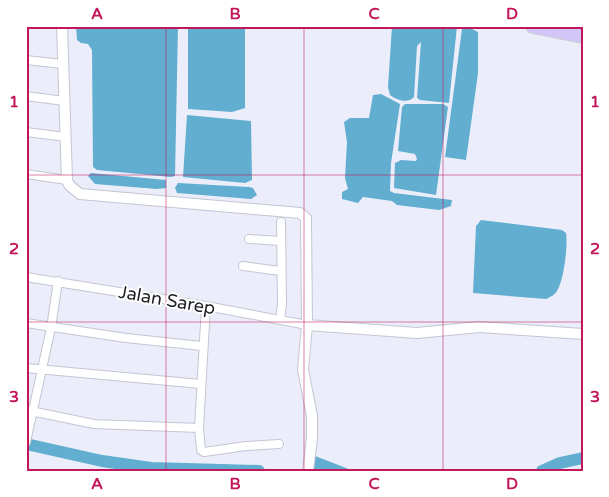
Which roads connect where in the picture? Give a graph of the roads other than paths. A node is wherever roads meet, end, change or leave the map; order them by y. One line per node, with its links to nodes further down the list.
1 (62, 26): 5 (street)
2 (533, 26): 3 (highway)
3 (583, 36)
4 (26, 60): 5 (street)
5 (63, 64): 7 (street)
6 (26, 96): 7 (street)
7 (64, 100): 9 (street)
8 (26, 132): 9 (street)
9 (66, 137): 11 (street)
10 (26, 174): 11 (street)
11 (67, 180): 24 (street)
12 (280, 222): 14 (street)
13 (249, 239): 14 (street)
14 (280, 241): 16 (street)
15 (243, 266): 16 (street)
16 (280, 271): 20 (street)
17 (26, 277): 18 (street, Jalan Sarep)
18 (58, 281): 19 (street, Jalan Sarep); 25 (street)
19 (206, 306): 21 (street, Jalan Sarep); 27 (street)
20 (283, 307): 21 (street); 22 (street)
21 (280, 320): 22 (street, Jalan Sarep)
22 (290, 320): 24 (street, Jalan Sarep)
23 (26, 324): 25 (street)
24 (307, 325): 26 (street); 35 (street)
25 (51, 328): 27 (street); 29 (street)
26 (583, 334)
27 (202, 346): 30 (street)
28 (26, 368): 29 (street)
29 (42, 371): 30 (street); 31 (street)
30 (201, 384): 32 (street)
31 (30, 410): 32 (street); 33 (street)
32 (199, 428): 34 (street)
33 (27, 438)
34 (279, 444)
35 (308, 471)

